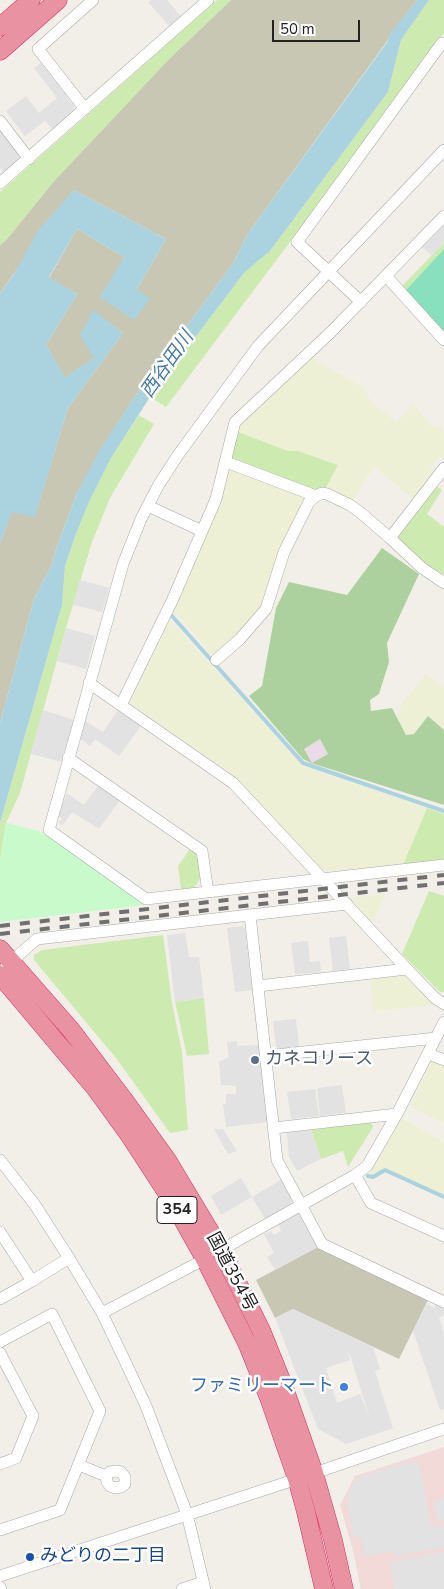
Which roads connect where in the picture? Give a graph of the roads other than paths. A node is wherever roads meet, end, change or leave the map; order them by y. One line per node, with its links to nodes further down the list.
1 (31, 0): 5 (highway)
2 (58, 0): 7 (highway)
3 (92, 0): 8 (street)
4 (208, 0): 8 (street)
5 (0, 27)
6 (444, 45): 14 (street)
7 (0, 51)
8 (84, 109): 11 (street)
9 (0, 122): 11 (street)
10 (444, 150): 14 (street)
11 (29, 159): 12 (street)
12 (0, 184)
13 (444, 216): 15 (street)
14 (329, 272): 16 (street); 21 (street)
15 (386, 276): 16 (street); 17 (street)
16 (361, 302): 18 (street)
17 (444, 340)
18 (226, 462): 20 (street); 22 (street)
19 (444, 468): 23 (street)
20 (316, 496): 23 (street); 25 (street)
21 (148, 506): 22 (street); 26 (street)
22 (202, 531): 27 (street)
23 (390, 538): 24 (street)
24 (444, 583)
25 (216, 660)
26 (90, 683): 27 (street); 28 (street)
27 (121, 705): 30 (street)
28 (68, 758): 31 (street); 31 (street)
29 (444, 865): 30 (street)
30 (322, 878): 31 (street); 32 (street)
31 (208, 892)
32 (347, 904): 33 (street); 35 (street)
33 (250, 915): 34 (street); 37 (street)
34 (4, 960): 51 (highway, 国道354号 / 354)
35 (406, 969): 37 (street); 38 (street)
36 (0, 976): 53 (highway, 国道354号 / 354)
37 (258, 986): 42 (street)
38 (444, 1004)
39 (444, 1022): 40 (street)
40 (436, 1038): 41 (street); 42 (street)
41 (429, 1054): 43 (street); 44 (street)
42 (266, 1056): 45 (street)
43 (444, 1060)
44 (397, 1114): 45 (street); 47 (street)
45 (274, 1128): 48 (street)
46 (0, 1160): 52 (street)
47 (355, 1176): 48 (street); 50 (street)
48 (302, 1205): 51 (street); 56 (street)
49 (0, 1232): 54 (street)
50 (444, 1236)
51 (221, 1250): 63 (highway, 国道354号 / 354)
52 (69, 1258): 54 (street); 57 (street)
53 (205, 1259): 57 (street); 65 (highway, 国道354号 / 354)
54 (32, 1281): 55 (street)
55 (0, 1299)
56 (444, 1302)
57 (102, 1313): 66 (street)
58 (0, 1342): 62 (street)
59 (0, 1353): 61 (street)
60 (444, 1429): 63 (street)
61 (0, 1464)
62 (79, 1465): 64 (street); 67 (street)
63 (314, 1473): 65 (street); 72 (highway, 国道354号 / 354)
64 (106, 1476)
65 (297, 1479): 66 (street); 71 (highway, 国道354号 / 354)
66 (187, 1514): 68 (street); 69 (street)
67 (0, 1530)
68 (0, 1576)
69 (204, 1586): 70 (street)
70 (182, 1589)
71 (324, 1589)
72 (344, 1589)

